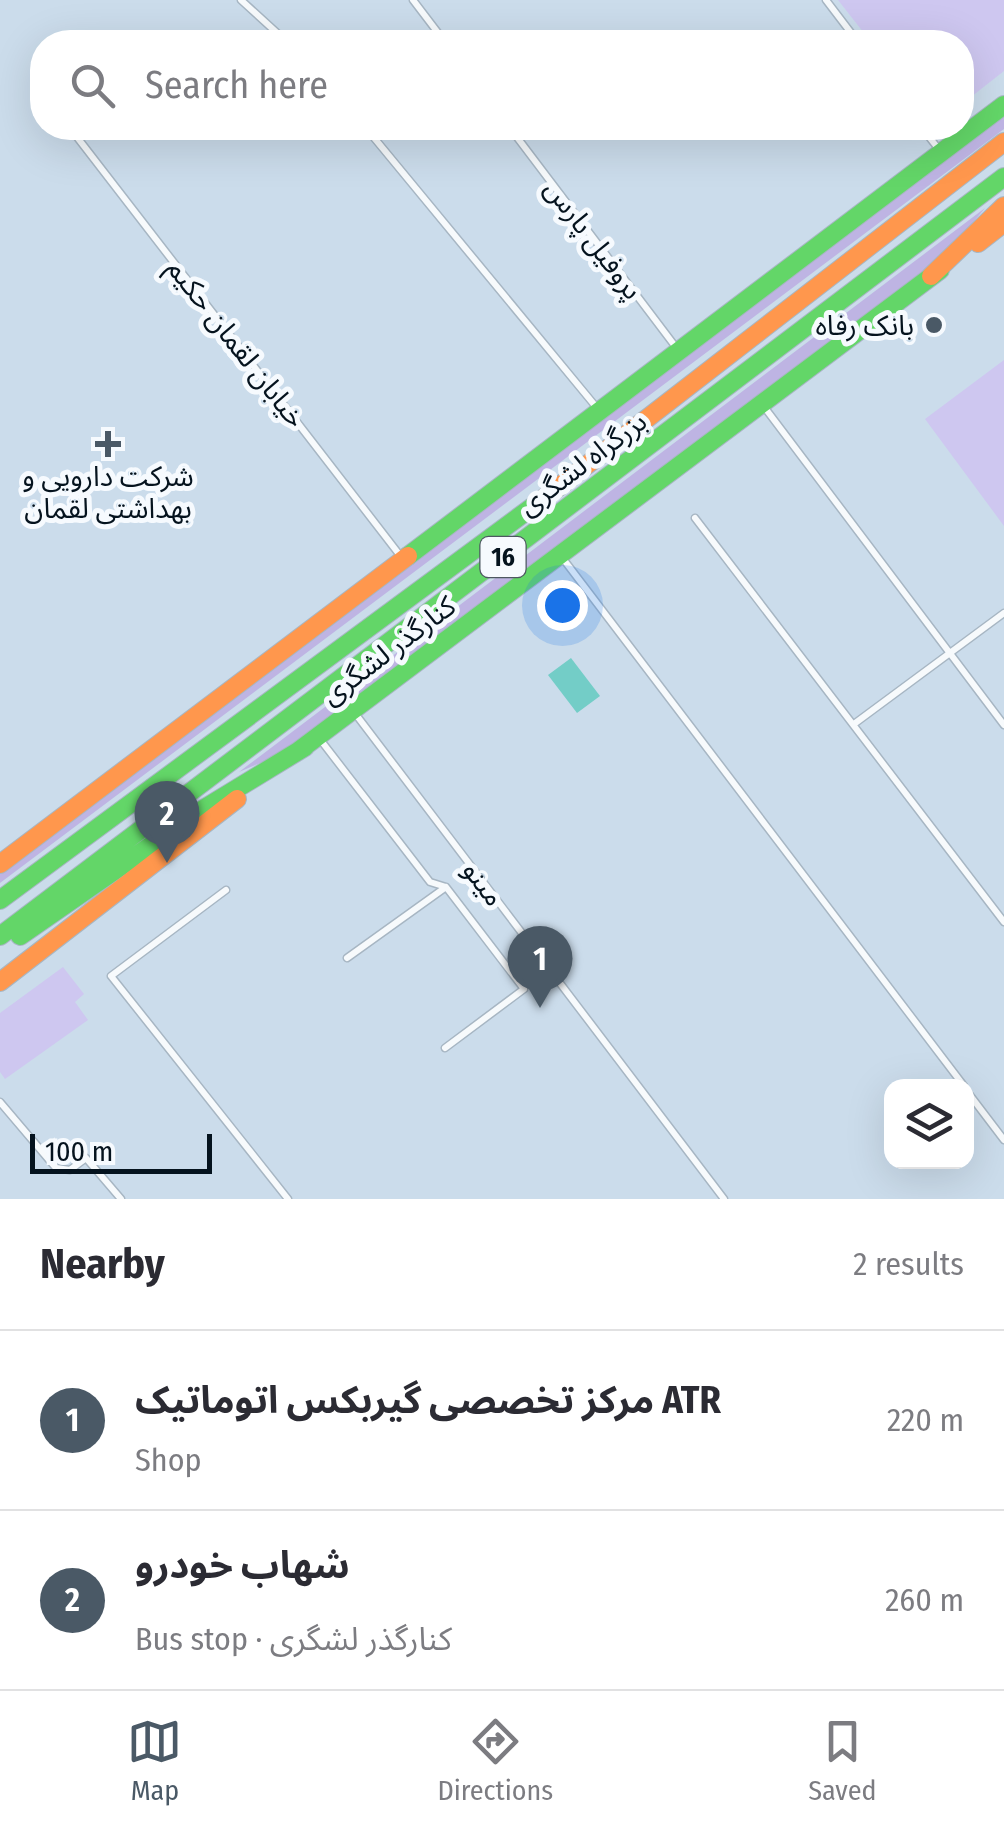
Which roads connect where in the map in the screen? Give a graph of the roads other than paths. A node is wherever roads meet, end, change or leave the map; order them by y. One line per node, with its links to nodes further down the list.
1 (241, 0): 4 (lane)
2 (413, 0): 5 (lane)
3 (826, 0): 6 (lane)
4 (275, 30)
5 (437, 30)
6 (849, 30)
7 (1004, 106): 8 (main road)
8 (974, 129)
9 (79, 140): 25 (lane, خیابان لقمان حکیم)
10 (376, 140): 22 (lane)
11 (519, 140): 20 (lane, پروفیل پارس)
12 (932, 140): 15 (lane)
13 (959, 140): 15 (main road)
14 (1004, 142): 35 (main road, بزرگراه لشگری / 16)
15 (942, 153): 20 (main road)
16 (1004, 177): 37 (main road, بزرگراه لشگری / 16)
17 (1004, 206): 19 (main road)
18 (1004, 223): 19 (main road, کنارگذر لشگری)
19 (932, 276): 21 (main road, کنارگذر لشگری)
20 (678, 350): 22 (main road)
21 (761, 403): 24 (main road, کنارگذر لشگری); 27 (lane)
22 (600, 411): 25 (main road)
23 (695, 518): 29 (lane)
24 (560, 555): 28 (main road, کنارگذر لشگری); 42 (lane)
25 (403, 559): 32 (main road)
26 (1004, 612): 27 (lane)
27 (950, 653): 29 (lane); 30 (lane)
28 (353, 711): 31 (main road, کنارگذر لشگری); 48 (lane, مینو)
29 (854, 724): 36 (lane)
30 (1004, 725)
31 (311, 742): 33 (lane); 38 (main road); 40 (main road, کنارگذر لشگری)
32 (0, 864)
33 (446, 887): 39 (lane); 41 (lane)
34 (226, 890): 47 (lane)
35 (0, 900)
36 (1004, 922)
37 (0, 936)
38 (0, 948)
39 (346, 958)
40 (0, 982)
41 (444, 1048)
42 (958, 1079)
43 (974, 1100): 45 (lane)
44 (0, 1102): 46 (lane)
45 (1004, 1140)
46 (121, 1199)
47 (288, 1199)
48 (724, 1199)

